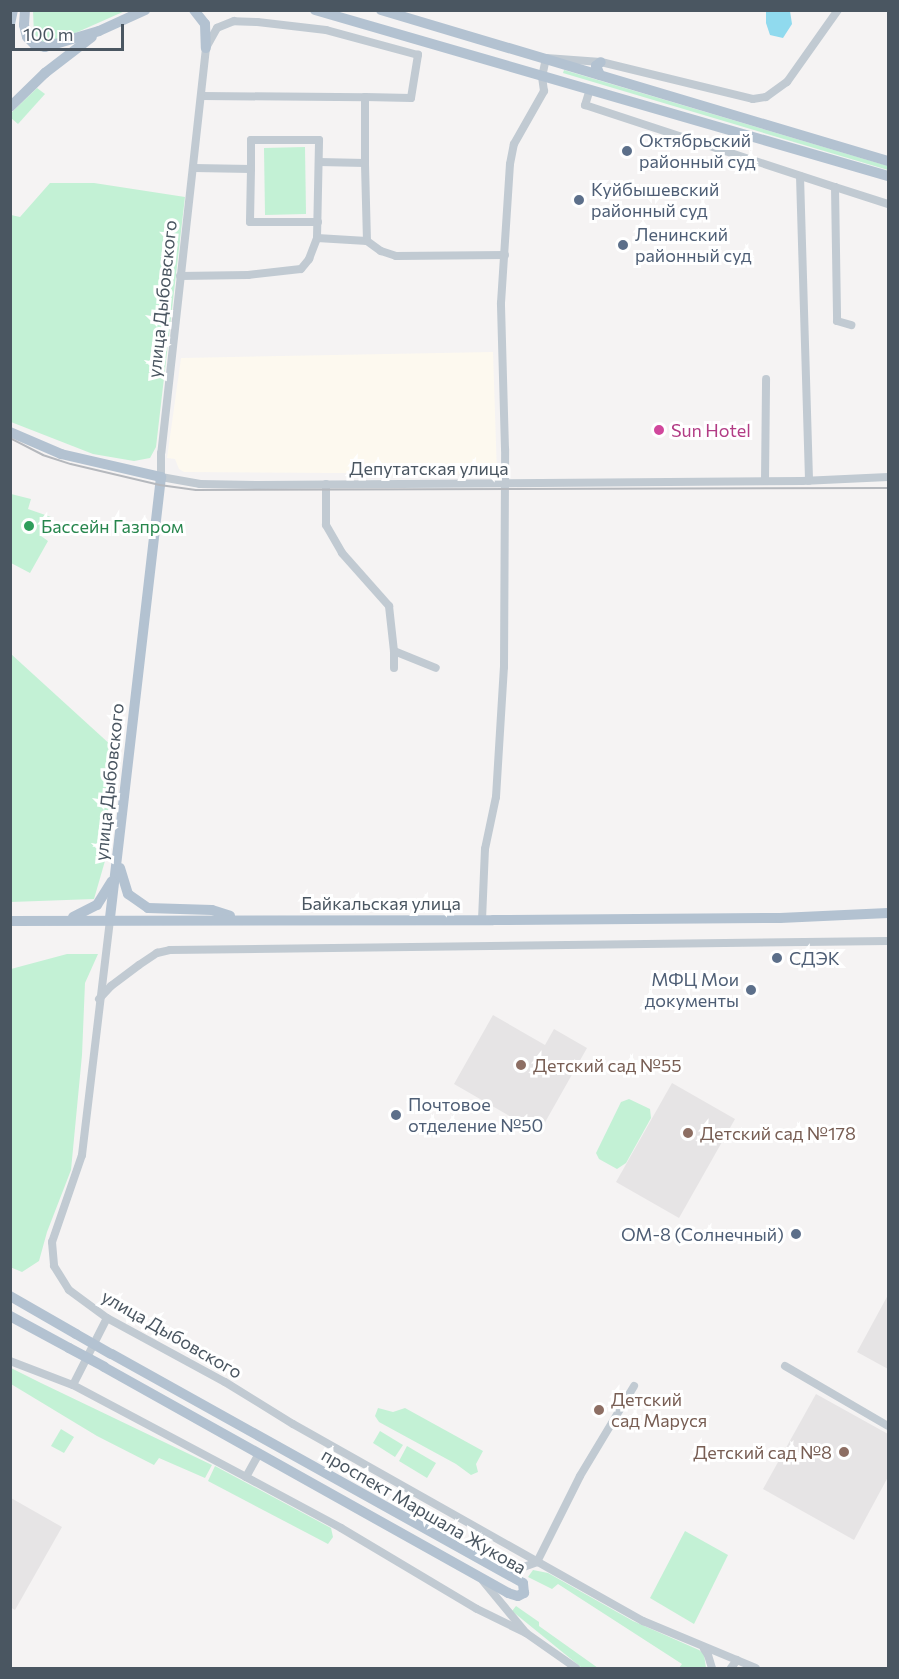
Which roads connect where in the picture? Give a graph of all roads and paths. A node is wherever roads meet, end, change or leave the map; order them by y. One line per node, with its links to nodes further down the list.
1 (13, 10): 9 (main road)
2 (25, 10): 10 (main road)
3 (155, 10): 8 (main road)
4 (194, 10): 12 (main road)
5 (315, 10): 11 (main road)
6 (381, 10): 14 (main road)
7 (838, 10): 15 (street)
8 (142, 12): 10 (main road)
9 (10, 24)
10 (99, 31): 21 (main road)
11 (431, 44): 13 (street); 17 (main road)
12 (206, 48): 13 (street); 19 (street, улица Дыбовского)
13 (407, 51): 20 (street)
14 (546, 58): 15 (street); 16 (main road); 17 (street)
15 (601, 62): 16 (main road)
16 (600, 75): 22 (main road)
17 (542, 77): 18 (main road); 34 (street)
18 (590, 89): 27 (street); 28 (main road)
19 (202, 96): 20 (street); 25 (street, улица Дыбовского)
20 (365, 97): 24 (street)
21 (10, 108)
22 (888, 161)
23 (319, 162): 24 (street); 26 (street); 31 (street)
24 (365, 163): 33 (street)
25 (194, 168): 26 (street); 35 (street, улица Дыбовского)
26 (250, 169): 31 (street)
27 (800, 176): 29 (street); 42 (street)
28 (888, 176)
29 (835, 188): 30 (street); 36 (street)
30 (888, 204)
31 (318, 222): 32 (street)
32 (317, 238): 33 (street); 35 (street)
33 (367, 241): 34 (street)
34 (505, 255): 44 (street)
35 (180, 276): 39 (street, улица Дыбовского)
36 (851, 325)
37 (766, 379): 41 (street)
38 (10, 432): 39 (main road, Депутатская улица)
39 (161, 477): 43 (street, Депутатская улица); 48 (main road, улица Дыбовского)
40 (888, 477): 42 (street, Депутатская улица)
41 (765, 481): 42 (street, Депутатская улица); 44 (street, Депутатская улица)
42 (809, 481)
43 (326, 484): 44 (street, Депутатская улица); 45 (street)
44 (505, 484): 53 (street)
45 (394, 651): 46 (street); 47 (street)
46 (394, 668)
47 (436, 668)
48 (117, 867): 50 (main road); 51 (main road); 52 (main road, улица Дыбовского)
49 (888, 913): 53 (main road, Байкальская улица)
50 (239, 919): 52 (main road, Байкальская улица); 53 (main road, Байкальская улица)
51 (65, 920): 52 (main road, Байкальская улица); 54 (main road, Байкальская улица)
52 (110, 920): 56 (street, улица Дыбовского)
53 (482, 920)
54 (10, 921)
55 (888, 941): 56 (street)
56 (99, 999): 59 (street, улица Дыбовского)
57 (10, 1296): 68 (main road, проспект Маршала Жукова, bridge)
58 (10, 1316): 65 (main road, проспект Маршала Жукова, bridge)
59 (107, 1318): 62 (street); 67 (street, улица Дыбовского)
60 (10, 1361): 62 (street)
61 (785, 1365): 64 (street)
62 (73, 1385): 66 (street)
63 (634, 1386): 67 (street)
64 (888, 1426)
65 (259, 1454): 66 (street); 69 (main road, проспект Маршала Жукова)
66 (246, 1477): 70 (street)
67 (537, 1562): 68 (street); 71 (street, улица Дыбовского)
68 (495, 1568): 69 (main road, проспект Маршала Жукова)
69 (481, 1578): 70 (street)
70 (526, 1633): 73 (street)
71 (701, 1647): 72 (street, улица Дыбовского); 74 (street)
72 (737, 1660): 75 (street); 76 (street, улица Дыбовского)
73 (576, 1668)
74 (712, 1668)
75 (731, 1668)
76 (756, 1668)

